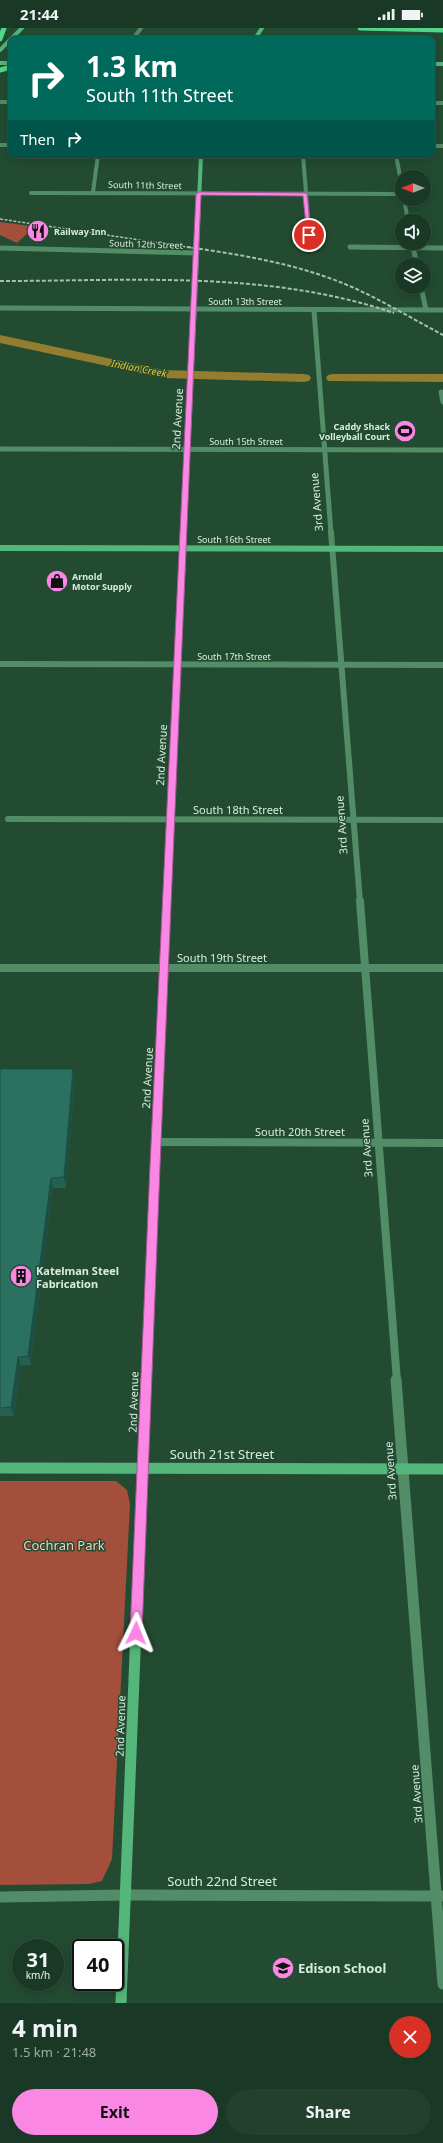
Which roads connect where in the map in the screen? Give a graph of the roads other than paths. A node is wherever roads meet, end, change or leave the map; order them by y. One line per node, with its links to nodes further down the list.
1 (4, 28): 6 (main road)
2 (22, 28): 5 (street)
3 (360, 28): 4 (main road)
4 (443, 30)
5 (14, 36)
6 (0, 39)
7 (8, 42): 8 (street)
8 (0, 50)
9 (98, 158): 14 (street)
10 (201, 158): 16 (street, 2nd Avenue)
11 (303, 158): 17 (street)
12 (397, 158): 13 (street)
13 (399, 170)
14 (93, 192): 15 (street, South 11th Street); 16 (street, South 11th Street)
15 (31, 193)
16 (199, 194): 17 (street, South 11th Street); 27 (street, 2nd Avenue)
17 (306, 194): 18 (street, South 11th Street); 19 (street)
18 (395, 194)
19 (310, 244)
20 (350, 247): 21 (street)
21 (395, 247)
22 (0, 248): 27 (street, South 12th Street)
23 (431, 248): 24 (street)
24 (443, 248)
25 (431, 250): 26 (street)
26 (443, 252)
27 (196, 253): 30 (street, 2nd Avenue)
28 (423, 294): 32 (street)
29 (0, 308): 30 (street, South 13th Street)
30 (193, 310): 31 (street, South 13th Street); 37 (street, 2nd Avenue)
31 (314, 310): 32 (street, South 13th Street); 38 (street, 3rd Avenue)
32 (426, 310): 33 (street, South 13th Street)
33 (443, 310)
34 (441, 392): 35 (street)
35 (443, 402)
36 (0, 449): 37 (street, South 15th Street)
37 (187, 450): 38 (street, South 15th Street); 41 (street, 2nd Avenue)
38 (324, 450): 39 (street, South 15th Street); 42 (street, 3rd Avenue)
39 (443, 450)
40 (0, 548): 41 (street, South 16th Street)
41 (183, 548): 42 (street, South 16th Street); 45 (street, 2nd Avenue)
42 (332, 548): 43 (street, South 16th Street); 46 (street, 3rd Avenue)
43 (443, 549)
44 (0, 664): 45 (street, South 17th Street)
45 (177, 664): 46 (street, South 17th Street); 49 (street, 2nd Avenue)
46 (341, 665): 47 (street, South 17th Street); 50 (street, 3rd Avenue)
47 (443, 665)
48 (8, 819): 49 (street, South 18th Street)
49 (170, 820): 50 (street, South 18th Street); 53 (street, 2nd Avenue)
50 (353, 820): 51 (street, South 18th Street); 54 (street, 3rd Avenue)
51 (443, 820)
52 (0, 968): 53 (street, South 19th Street)
53 (164, 968): 54 (street, South 19th Street); 56 (street, 2nd Avenue)
54 (364, 968): 55 (street, South 19th Street); 57 (street, 3rd Avenue)
55 (443, 968)
56 (156, 1142): 57 (street, South 20th Street); 60 (street, 2nd Avenue)
57 (377, 1143): 58 (street, South 20th Street); 61 (street, 3rd Avenue)
58 (443, 1143)
59 (0, 1468): 60 (street, South 21st Street)
60 (143, 1468): 61 (street, South 21st Street); 63 (street, 2nd Avenue)
61 (402, 1469): 62 (street, South 21st Street); 65 (street, 3rd Avenue)
62 (443, 1469)
63 (126, 1895): 64 (street, South 22nd Street); 65 (street, South 22nd Street); 67 (street, 2nd Avenue)
64 (0, 1896)
65 (440, 1896): 66 (street, 3rd Avenue)
66 (443, 1984)
67 (121, 2003)

